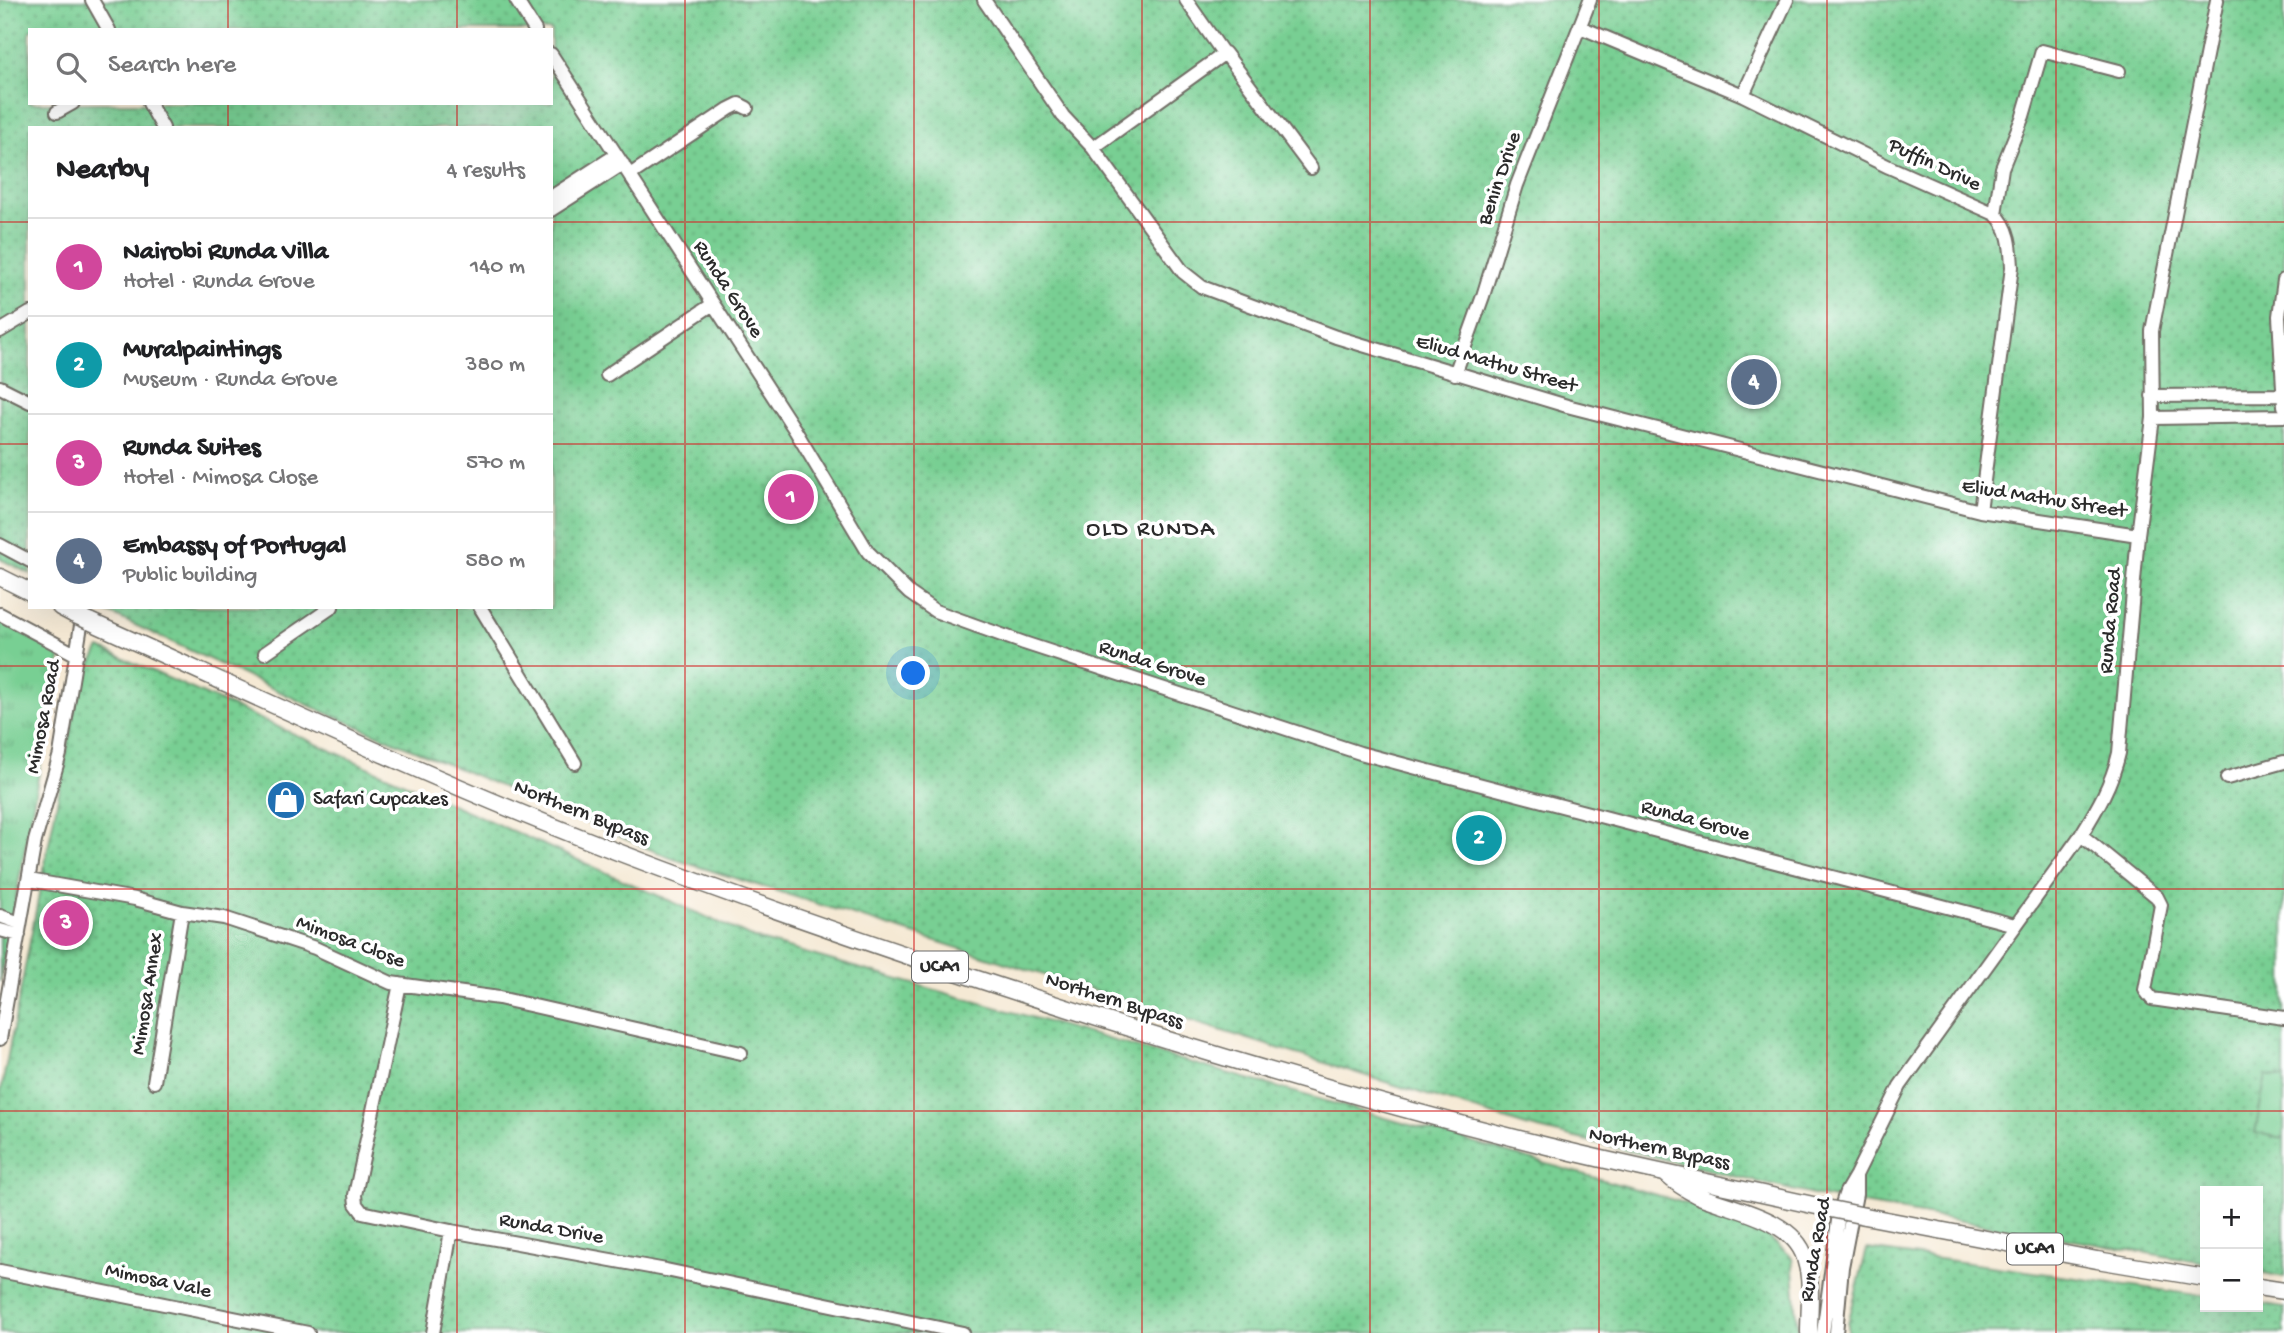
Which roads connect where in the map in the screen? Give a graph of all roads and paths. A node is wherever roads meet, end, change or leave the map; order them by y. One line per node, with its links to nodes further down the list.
1 (92, 0): 9 (street)
2 (516, 0): 10 (street)
3 (984, 0): 20 (street, Eliud Mathu Street)
4 (1186, 0): 11 (street)
5 (1590, 0): 8 (street, Benin Drive)
6 (1787, 0): 14 (street)
7 (2217, 0): 33 (street, Runda Road)
8 (1580, 27): 14 (street, Puffin Drive); 30 (street, Benin Drive)
9 (107, 28)
10 (534, 28)
11 (1223, 53): 20 (street); 22 (street)
12 (553, 57): 21 (street, Runda Grove)
13 (2119, 71): 25 (street)
14 (1743, 95): 25 (street, Puffin Drive)
15 (69, 105): 18 (street)
16 (150, 105): 19 (street)
17 (747, 108): 21 (street)
18 (57, 112)
19 (162, 126)
20 (1093, 148): 30 (street, Eliud Mathu Street)
21 (623, 165): 23 (street); 24 (street); 27 (street, Runda Grove)
22 (1311, 168)
23 (553, 196)
24 (553, 209)
25 (1995, 214): 38 (street, Puffin Drive)
26 (2284, 280): 34 (street)
27 (713, 304): 31 (street); 57 (street, Runda Grove)
28 (28, 314): 29 (street)
29 (0, 331)
30 (1455, 374): 38 (street, Eliud Mathu Street)
31 (607, 375)
32 (0, 387): 35 (street)
33 (2152, 396): 34 (street); 37 (street, Runda Road)
34 (2283, 400)
35 (28, 401)
36 (2284, 416): 37 (street)
37 (2153, 418): 39 (street, Runda Road)
38 (1980, 512): 39 (street, Eliud Mathu Street)
39 (2138, 535): 53 (street, Runda Road)
40 (0, 545): 41 (street)
41 (28, 560)
42 (0, 577): 43 (main road)
43 (28, 591)
44 (329, 609): 48 (street)
45 (481, 609): 51 (street)
46 (77, 613): 49 (street, Mimosa Road); 64 (main road, Northern Bypass / UCA1)
47 (0, 614): 49 (street)
48 (265, 653)
49 (76, 655): 54 (street, Mimosa Road)
50 (2284, 762): 52 (street)
51 (575, 763)
52 (2227, 778)
53 (2081, 835): 57 (street, Runda Road); 60 (street)
54 (29, 880): 55 (street, Mimosa Close); 58 (street, Mimosa Road)
55 (182, 912): 59 (street, Mimosa Close); 63 (street, Mimosa Annex)
56 (0, 916): 58 (street)
57 (2015, 925): 65 (street, Runda Road)
58 (13, 930): 61 (street, Mimosa Road)
59 (400, 984): 62 (street, Mimosa Close); 66 (street, Runda Drive)
60 (2284, 1018)
61 (0, 1039)
62 (741, 1053)
63 (154, 1082)
64 (1664, 1172): 68 (main road, Northern Bypass / UCA1, bridge); 74 (main road)
65 (1856, 1175): 75 (street, Runda Road); 76 (street, Runda Road)
66 (451, 1231): 72 (street); 73 (street, Runda Drive)
67 (0, 1271): 71 (street, Mimosa Vale)
68 (2200, 1277)
69 (2263, 1288): 70 (main road)
70 (2284, 1291)
71 (307, 1333)
72 (433, 1333)
73 (963, 1333)
74 (1809, 1333)
75 (1823, 1333)
76 (1836, 1333)

